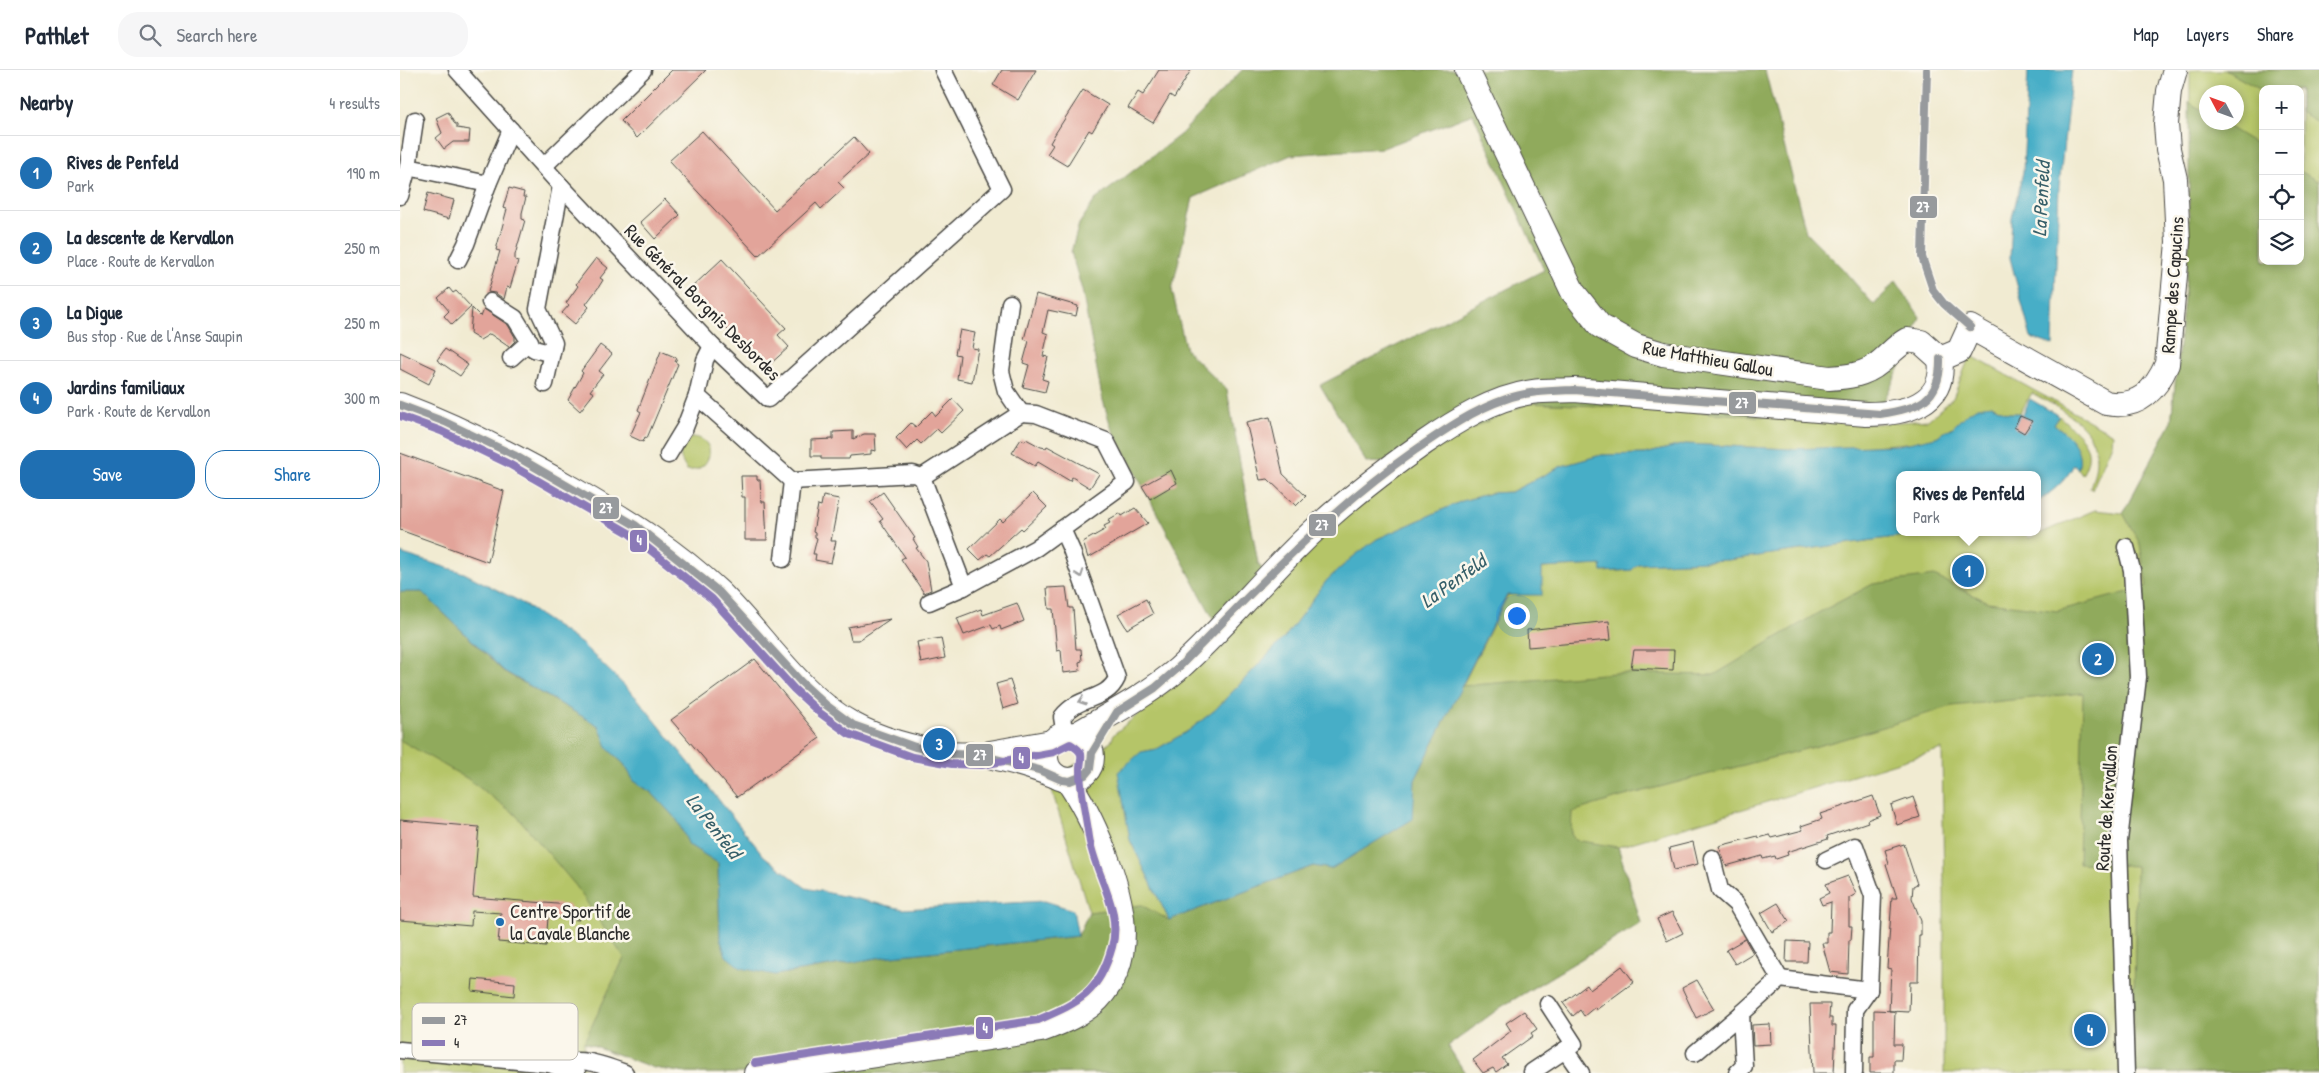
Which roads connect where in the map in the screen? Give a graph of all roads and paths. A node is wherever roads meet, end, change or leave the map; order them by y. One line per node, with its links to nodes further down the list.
1 (457, 70): 7 (street, Rue Général Borgnis Desbordes)
2 (643, 70): 9 (street)
3 (943, 70): 17 (street, Rue Général Borgnis Desbordes)
4 (1467, 70): 20 (street, Rue Matthieu Gallou)
5 (2175, 70): 20 (street, Rampe des Capucins)
6 (415, 120): 8 (street)
7 (511, 130): 9 (street, Rue Général Borgnis Desbordes); 10 (street)
8 (408, 166): 10 (street); 12 (street)
9 (544, 166): 11 (street, Rue Général Borgnis Desbordes)
10 (488, 184): 13 (street)
11 (561, 186): 17 (street, Rue Général Borgnis Desbordes); 18 (street)
12 (400, 196)
13 (458, 260)
14 (490, 302): 16 (street)
15 (1010, 303): 24 (street)
16 (530, 341): 18 (street); 19 (street)
17 (712, 346): 22 (street)
18 (553, 347): 21 (street)
19 (510, 358)
20 (1940, 359): 33 (street)
21 (545, 384)
22 (697, 396): 25 (street); 27 (street)
23 (400, 405): 35 (street)
24 (1020, 413): 26 (street); 28 (street)
25 (668, 455)
26 (922, 477): 27 (street); 31 (street)
27 (792, 482): 30 (street)
28 (1062, 529): 31 (street); 34 (street, one-way to 34)
29 (2126, 547): 56 (street, Route de Kervallon)
30 (783, 559)
31 (964, 587): 32 (street)
32 (929, 602)
33 (1116, 712): 34 (street); 36 (street)
34 (1064, 737): 35 (street); 36 (street); 37 (street)
35 (980, 755): 37 (street)
36 (1091, 761): 37 (street); 38 (street)
37 (1061, 778): 38 (street)
38 (1098, 838): 52 (street)
39 (1712, 858): 41 (street)
40 (1826, 860): 42 (street)
41 (1780, 978): 42 (street); 44 (street)
42 (1869, 990): 55 (street)
43 (1548, 1004): 45 (street)
44 (1741, 1014): 46 (street); 54 (street)
45 (1565, 1050): 49 (street); 53 (street)
46 (1695, 1053)
47 (506, 1060): 48 (street)
48 (549, 1064): 50 (street); 51 (street)
49 (1532, 1072)
50 (578, 1073)
51 (626, 1073)
52 (756, 1073)
53 (1581, 1073)
54 (1737, 1073)
55 (1854, 1073)
56 (2126, 1073)

